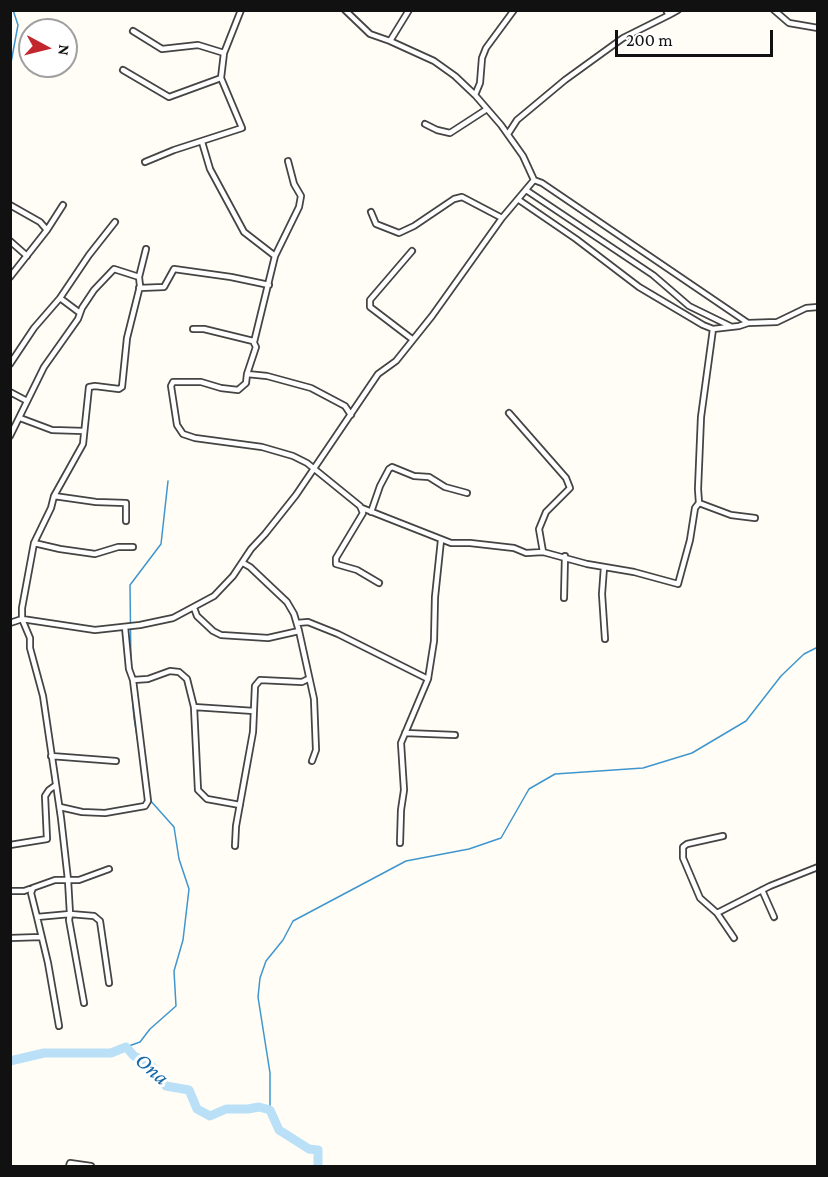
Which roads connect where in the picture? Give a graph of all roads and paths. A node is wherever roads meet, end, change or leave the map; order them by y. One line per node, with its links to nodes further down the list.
1 (241, 10): 13 (street)
2 (345, 10): 9 (street)
3 (359, 10): 9 (street)
4 (409, 10): 12 (street)
5 (514, 10): 16 (street)
6 (678, 10): 8 (street)
7 (774, 10): 10 (street)
8 (668, 13): 19 (street)
9 (354, 18): 12 (street)
10 (818, 28)
11 (133, 31): 13 (street)
12 (390, 40): 16 (street)
13 (224, 53): 15 (street)
14 (123, 69): 15 (street)
15 (221, 78): 20 (street)
16 (475, 95): 17 (street)
17 (487, 109): 18 (street); 19 (street)
18 (425, 124)
19 (508, 134): 23 (street)
20 (202, 142): 22 (street); 36 (street)
21 (288, 161): 36 (street)
22 (145, 162)
23 (534, 180): 24 (street); 44 (street)
24 (526, 190): 25 (street); 45 (street)
25 (519, 200): 29 (street); 47 (street)
26 (10, 205): 31 (street)
27 (63, 205): 31 (street)
28 (371, 212): 29 (street)
29 (502, 218): 48 (street)
30 (116, 222): 41 (street)
31 (47, 230): 35 (street)
32 (10, 241): 35 (street)
33 (146, 249): 38 (street)
34 (412, 251): 48 (street)
35 (27, 256): 37 (street)
36 (275, 256): 39 (street)
37 (10, 277)
38 (139, 278): 40 (street); 43 (street)
39 (268, 285): 40 (street); 49 (street)
40 (139, 288): 57 (street)
41 (60, 298): 43 (street); 50 (street)
42 (817, 307): 44 (street)
43 (80, 313): 53 (street)
44 (748, 323): 45 (street)
45 (730, 326): 47 (street)
46 (193, 329): 49 (street)
47 (713, 329): 62 (street)
48 (412, 339): 55 (street)
49 (254, 342): 51 (street)
50 (11, 360)
51 (247, 374): 55 (street); 59 (street)
52 (10, 392): 53 (street)
53 (27, 401): 56 (street)
54 (509, 413): 70 (street)
55 (351, 415): 59 (street)
56 (20, 418): 57 (street); 58 (street)
57 (84, 430): 61 (street)
58 (10, 436)
59 (314, 469): 63 (street); 72 (street)
60 (468, 493): 64 (street)
61 (54, 496): 66 (street); 68 (street)
62 (699, 502): 65 (street); 73 (street)
63 (362, 508): 64 (street); 74 (street)
64 (371, 512): 67 (street)
65 (755, 518)
66 (126, 521)
67 (441, 540): 70 (street); 83 (street)
68 (34, 543): 69 (street); 77 (street)
69 (134, 547)
70 (543, 552): 71 (street)
71 (564, 556): 73 (street); 75 (street)
72 (243, 563): 76 (street); 79 (street)
73 (604, 567): 82 (street)
74 (379, 583)
75 (564, 598)
76 (194, 608): 80 (street); 81 (street)
77 (22, 620): 78 (street); 80 (street); 90 (street)
78 (10, 623)
79 (297, 623): 81 (street); 83 (street)
80 (125, 627): 84 (street)
81 (299, 631): 85 (street)
82 (604, 639)
83 (428, 679): 88 (street)
84 (133, 680): 86 (street); 95 (street)
85 (308, 680): 87 (street); 92 (street)
86 (194, 708): 87 (street); 94 (street)
87 (254, 711): 94 (street)
88 (405, 733): 89 (street); 97 (street)
89 (455, 735)
90 (51, 756): 91 (street); 93 (street)
91 (116, 761)
92 (312, 761)
93 (56, 785): 95 (street); 98 (street)
94 (240, 805): 99 (street)
95 (60, 807): 102 (street)
96 (723, 836): 106 (street)
97 (400, 843)
98 (10, 845)
99 (235, 846)
100 (818, 867): 104 (street)
101 (109, 869): 102 (street)
102 (68, 880): 103 (street); 107 (street)
103 (33, 888): 105 (street); 108 (street)
104 (762, 890): 106 (street); 109 (street)
105 (10, 891)
106 (717, 913): 112 (street)
107 (70, 914): 108 (street); 113 (street); 114 (street)
108 (37, 917): 110 (street)
109 (774, 917)
110 (41, 937): 111 (street); 115 (street)
111 (10, 938)
112 (734, 938)
113 (109, 983)
114 (84, 1003)
115 (59, 1026)
116 (69, 1167): 117 (street)
117 (91, 1167)

